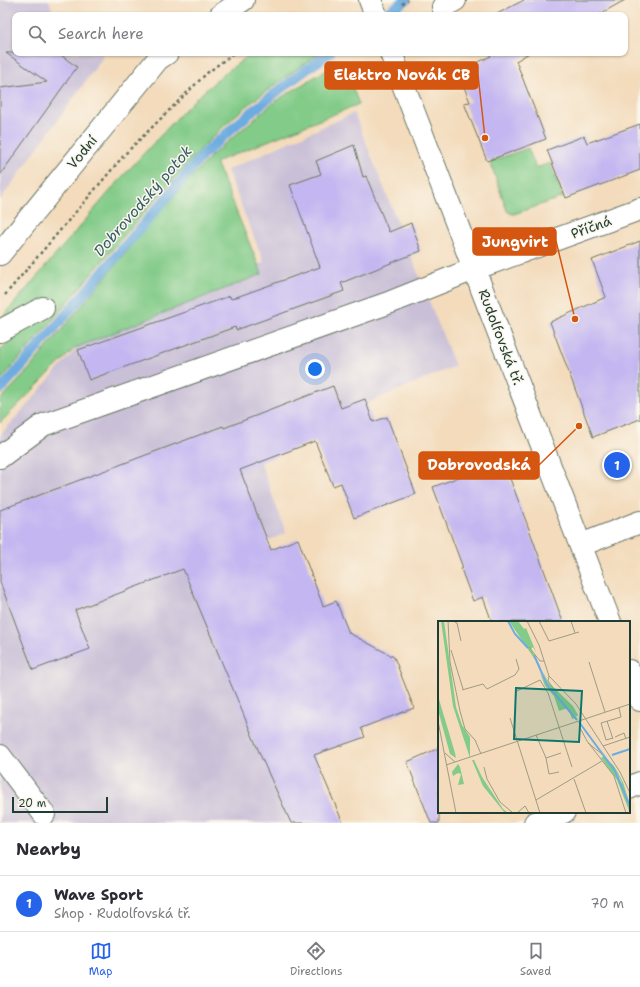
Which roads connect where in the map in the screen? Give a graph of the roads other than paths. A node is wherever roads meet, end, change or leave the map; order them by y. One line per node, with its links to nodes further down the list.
1 (243, 0): 3 (main road)
2 (370, 0): 4 (main road)
3 (225, 12)
4 (375, 12)
5 (162, 56): 8 (main road, Vodní)
6 (392, 56): 9 (main road, Rudolfovská tř.)
7 (640, 209): 9 (main road, Příčná)
8 (0, 254)
9 (474, 269): 12 (main road, Příčná); 14 (main road, Rudolfovská tř.)
10 (43, 308): 11 (main road)
11 (0, 331)
12 (0, 457)
13 (640, 522): 14 (main road)
14 (580, 545): 15 (main road, Rudolfovská tř.)
15 (610, 621)
16 (630, 675): 17 (main road)
17 (640, 700)
18 (0, 756): 22 (main road)
19 (640, 783): 20 (main road)
20 (630, 788)
21 (561, 813): 23 (main road)
22 (44, 814)
23 (535, 823)

